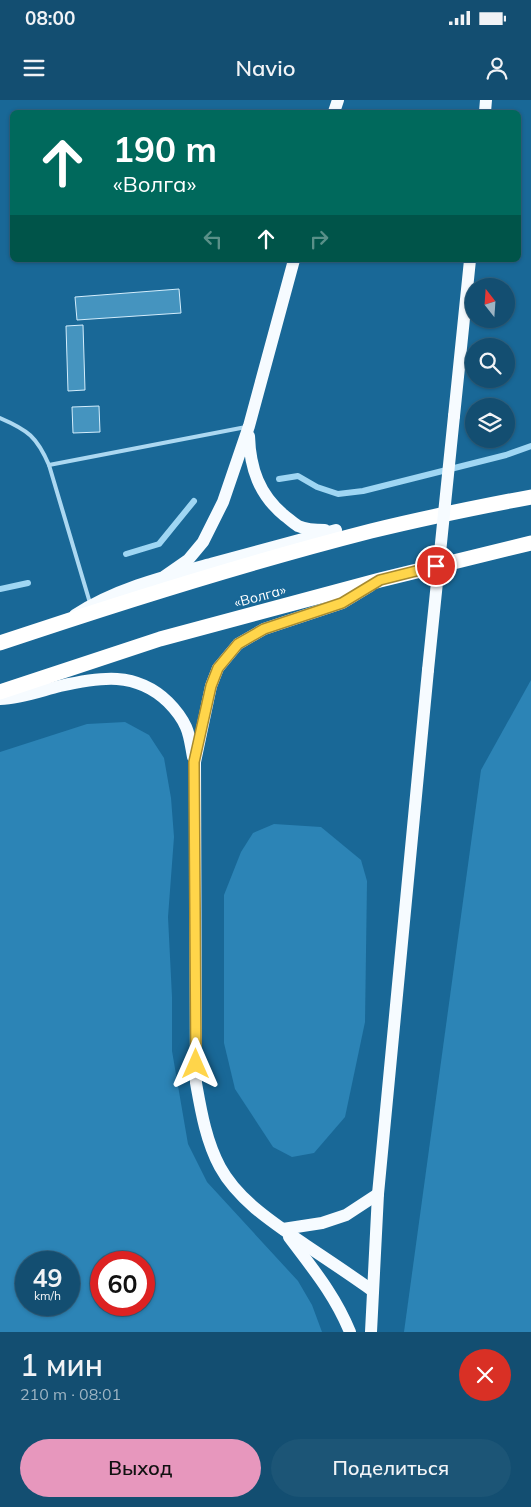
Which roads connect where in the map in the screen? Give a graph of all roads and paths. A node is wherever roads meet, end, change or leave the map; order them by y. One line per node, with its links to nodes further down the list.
1 (293, 262): 4 (main road)
2 (470, 262): 18 (main road, bridge)
3 (0, 418): 5 (lane)
4 (249, 426): 5 (lane); 7 (main road); 10 (main road)
5 (50, 466): 12 (lane)
6 (531, 496): 8 (highway)
7 (336, 530): 8 (main road); 10 (main road)
8 (370, 532): 13 (highway)
9 (531, 543): 11 (highway, «Волга»)
10 (165, 576): 12 (main road)
11 (380, 580): 15 (highway, «Волга»); 17 (main road)
12 (90, 605): 13 (main road)
13 (64, 622): 14 (highway)
14 (0, 643)
15 (0, 692)
16 (0, 699): 17 (main road)
17 (194, 762): 19 (main road)
18 (378, 1194): 19 (main road); 20 (main road)
19 (283, 1229): 20 (main road); 21 (main road)
20 (373, 1291): 22 (main road)
21 (350, 1332)
22 (372, 1332)

